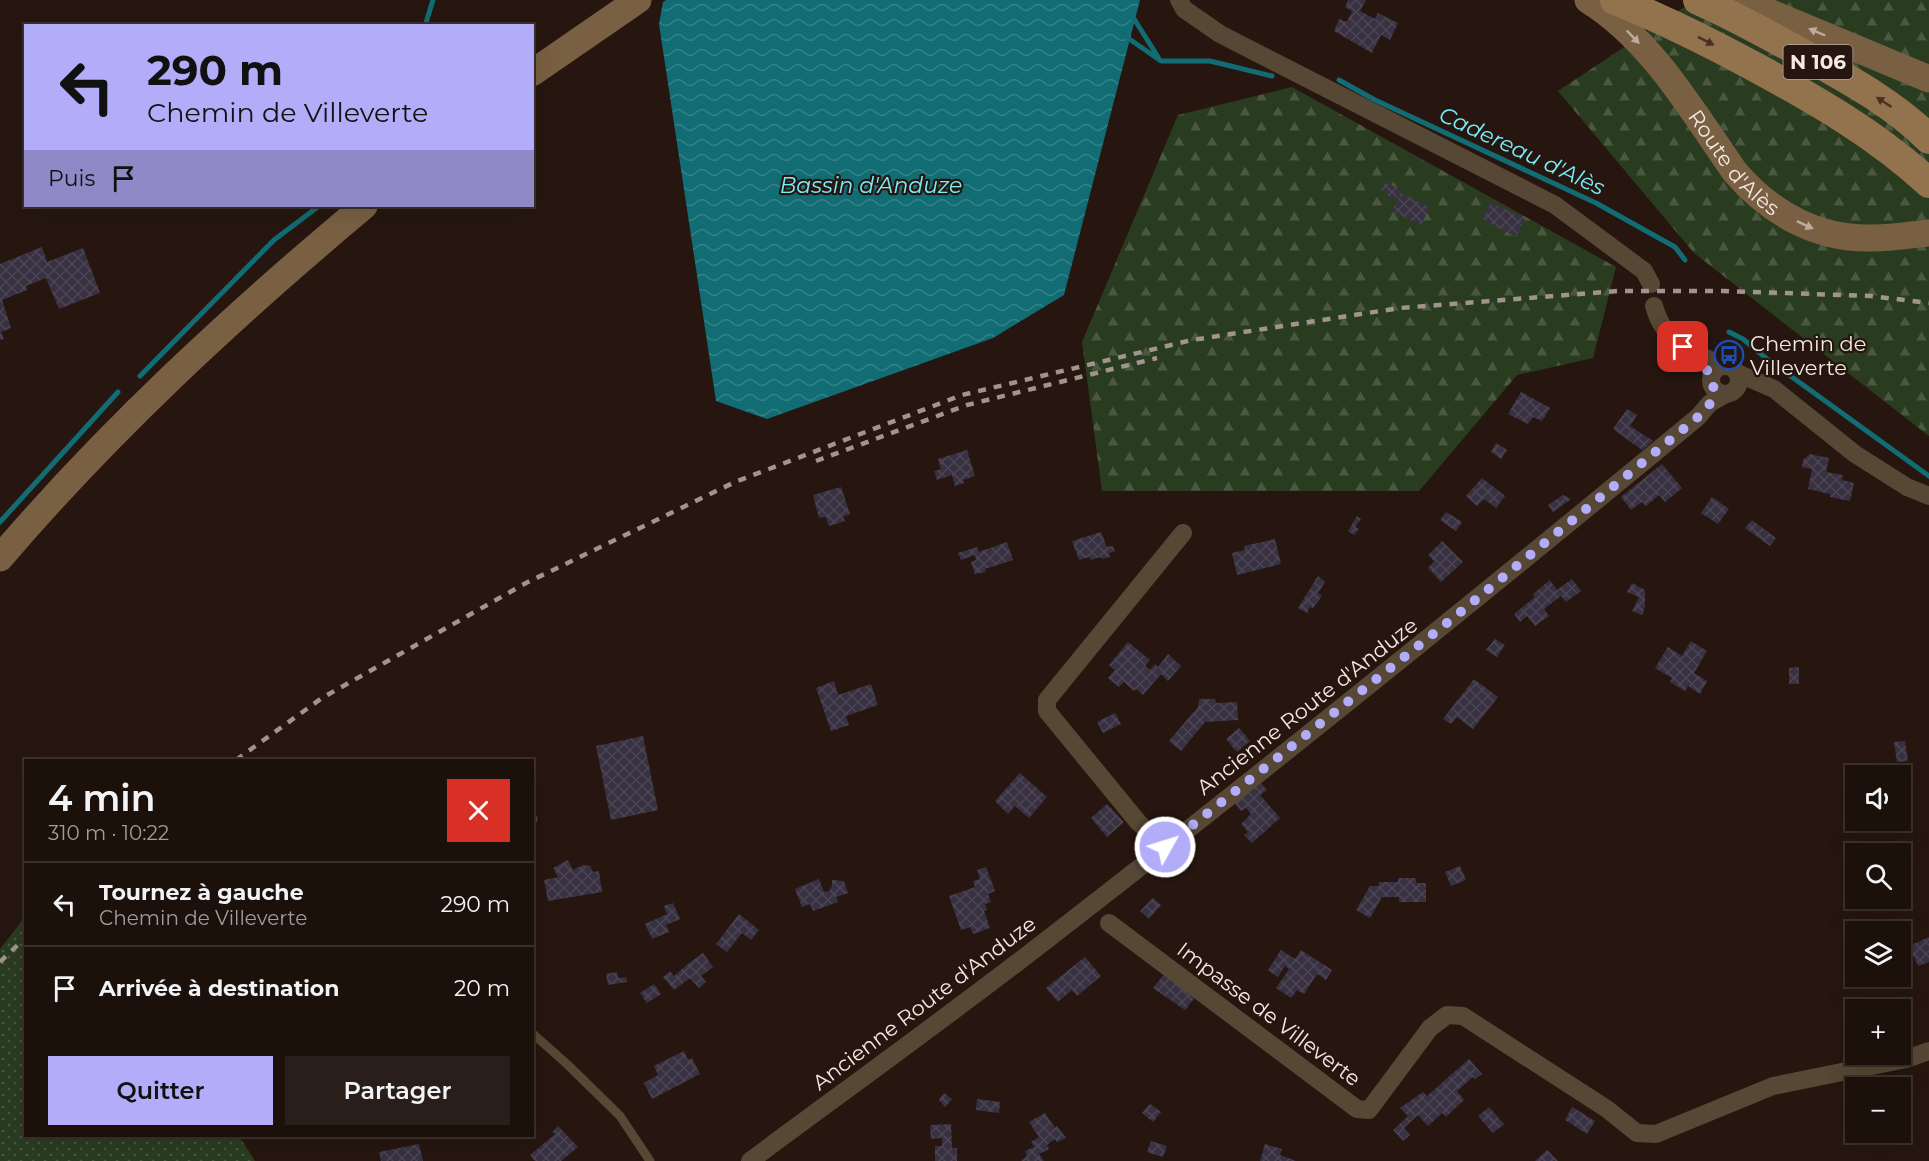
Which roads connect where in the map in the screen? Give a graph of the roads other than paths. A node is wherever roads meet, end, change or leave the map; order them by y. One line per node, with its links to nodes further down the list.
1 (639, 0): 7 (main road)
2 (1179, 0): 13 (street)
3 (1588, 0): 12 (main road, Route d'Alès, one-way to 12)
4 (1614, 0): 10 (main road, N 106, one-way to 10)
5 (1698, 0): 9 (main road, N 106, one-way to 5)
6 (1740, 0): 8 (main road, one-way to 6)
7 (534, 73)
8 (1929, 79)
9 (1929, 139)
10 (1929, 183)
11 (363, 207): 18 (main road)
12 (1929, 233)
13 (1651, 284)
14 (1654, 306): 15 (street)
15 (1727, 384): 16 (street); 19 (street, Ancienne Route d'Anduze)
16 (1929, 496)
17 (1183, 533): 19 (street)
18 (0, 558)
19 (1165, 847): 24 (street, Ancienne Route d'Anduze)
20 (1109, 922): 22 (street, Impasse de Villeverte)
21 (534, 1035): 23 (lane)
22 (1929, 1052)
23 (650, 1161)
24 (750, 1161)

